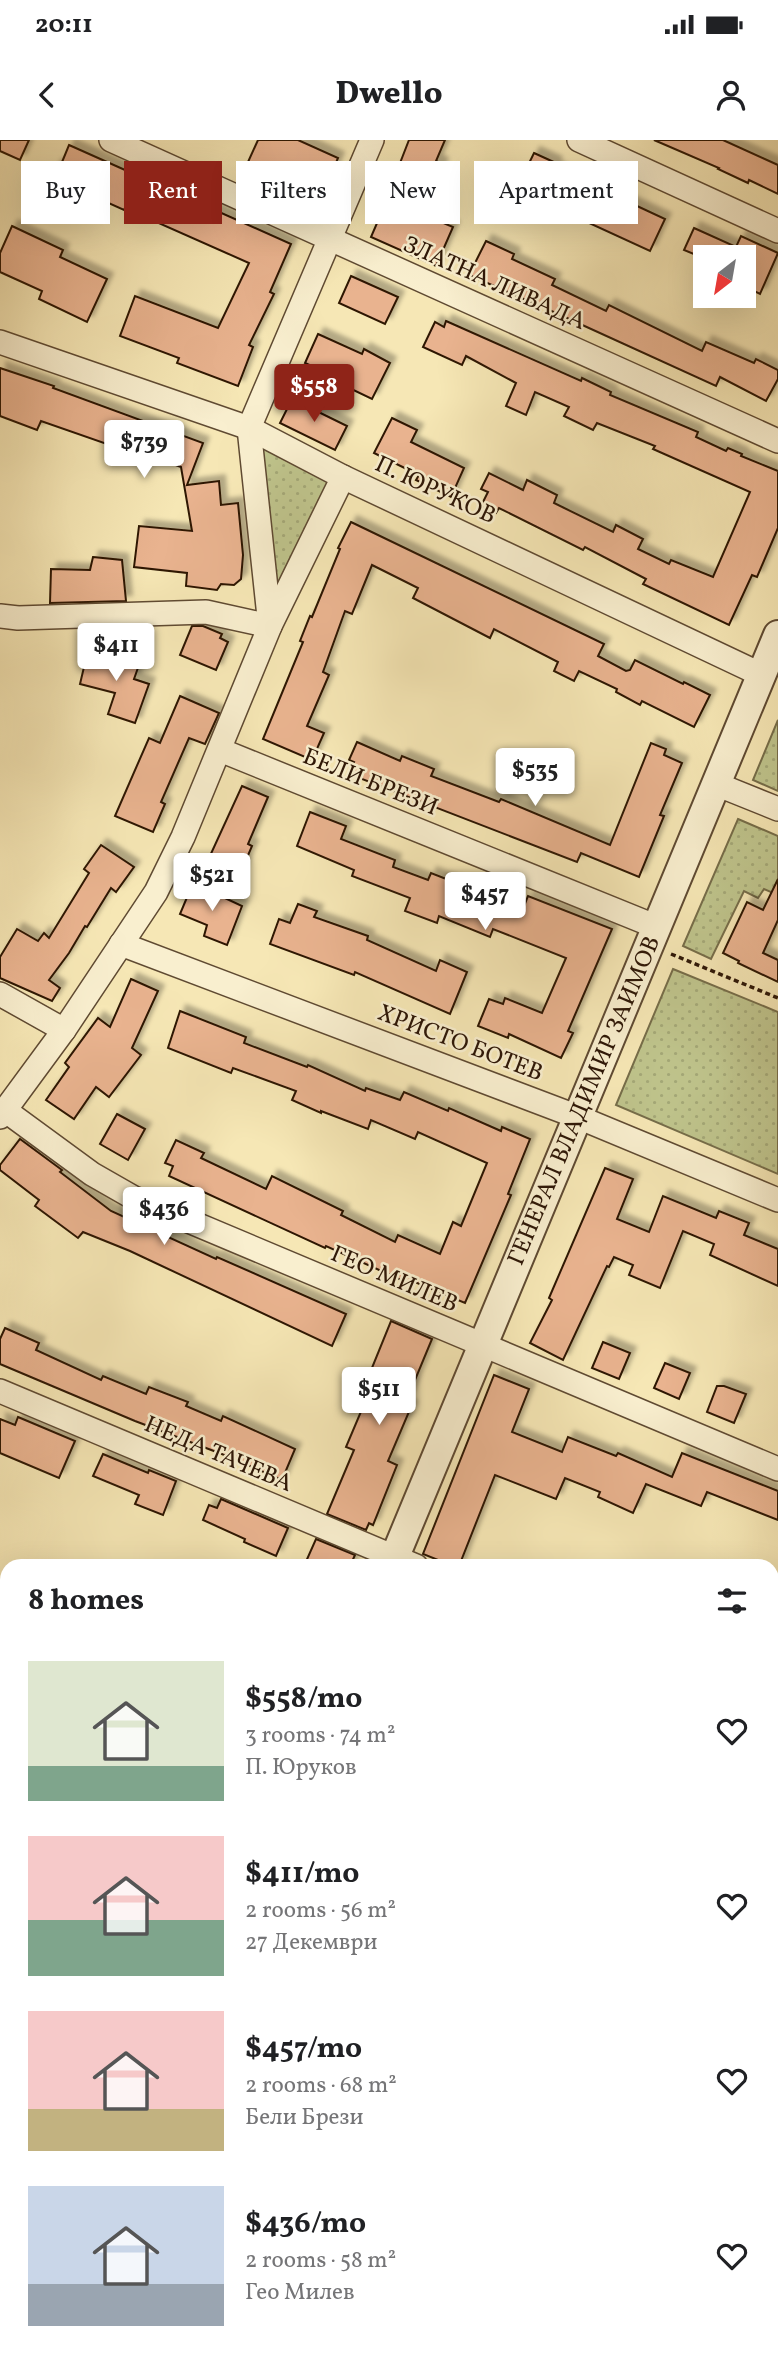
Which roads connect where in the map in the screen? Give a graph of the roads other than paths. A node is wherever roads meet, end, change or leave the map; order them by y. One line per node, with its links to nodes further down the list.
1 (111, 140): 5 (street, ЗЛАТНА ЛИВАДА)
2 (372, 140): 5 (street)
3 (579, 140): 4 (street)
4 (778, 231)
5 (329, 239): 7 (street); 8 (street, ЗЛАТНА ЛИВАДА)
6 (0, 342): 7 (street, П. ЮРУКОВ)
7 (249, 428): 9 (street, П. ЮРУКОВ); 11 (street)
8 (778, 441)
9 (344, 477): 11 (street); 13 (street, П. ЮРУКОВ)
10 (0, 617): 11 (street)
11 (270, 626): 14 (street)
12 (778, 635): 13 (street, ГЕНЕРАЛ ВЛАДИМИР ЗАИМОВ)
13 (762, 675): 15 (street, ГЕНЕРАЛ ВЛАДИМИР ЗАИМОВ)
14 (220, 750): 17 (street, БЕЛИ БРЕЗИ); 18 (street)
15 (716, 784): 16 (street); 17 (street, ГЕНЕРАЛ ВЛАДИМИР ЗАИМОВ)
16 (778, 809)
17 (653, 936): 22 (street, ГЕНЕРАЛ ВЛАДИМИР ЗАИМОВ)
18 (121, 944): 20 (street); 22 (street, ХРИСТО БОТЕВ)
19 (0, 995): 20 (street)
20 (64, 1030): 21 (street)
21 (3, 1114): 24 (street, ГЕО МИЛЕВ)
22 (578, 1117): 23 (street, ХРИСТО БОТЕВ); 24 (street, ГЕНЕРАЛ ВЛАДИМИР ЗАИМОВ)
23 (778, 1200)
24 (483, 1346): 26 (street, ГЕО МИЛЕВ); 28 (street, ГЕНЕРАЛ ВЛАДИМИР ЗАИМОВ)
25 (0, 1391): 27 (street, НЕДА ТАЧЕВА)
26 (778, 1469)
27 (392, 1559)
28 (403, 1559)

